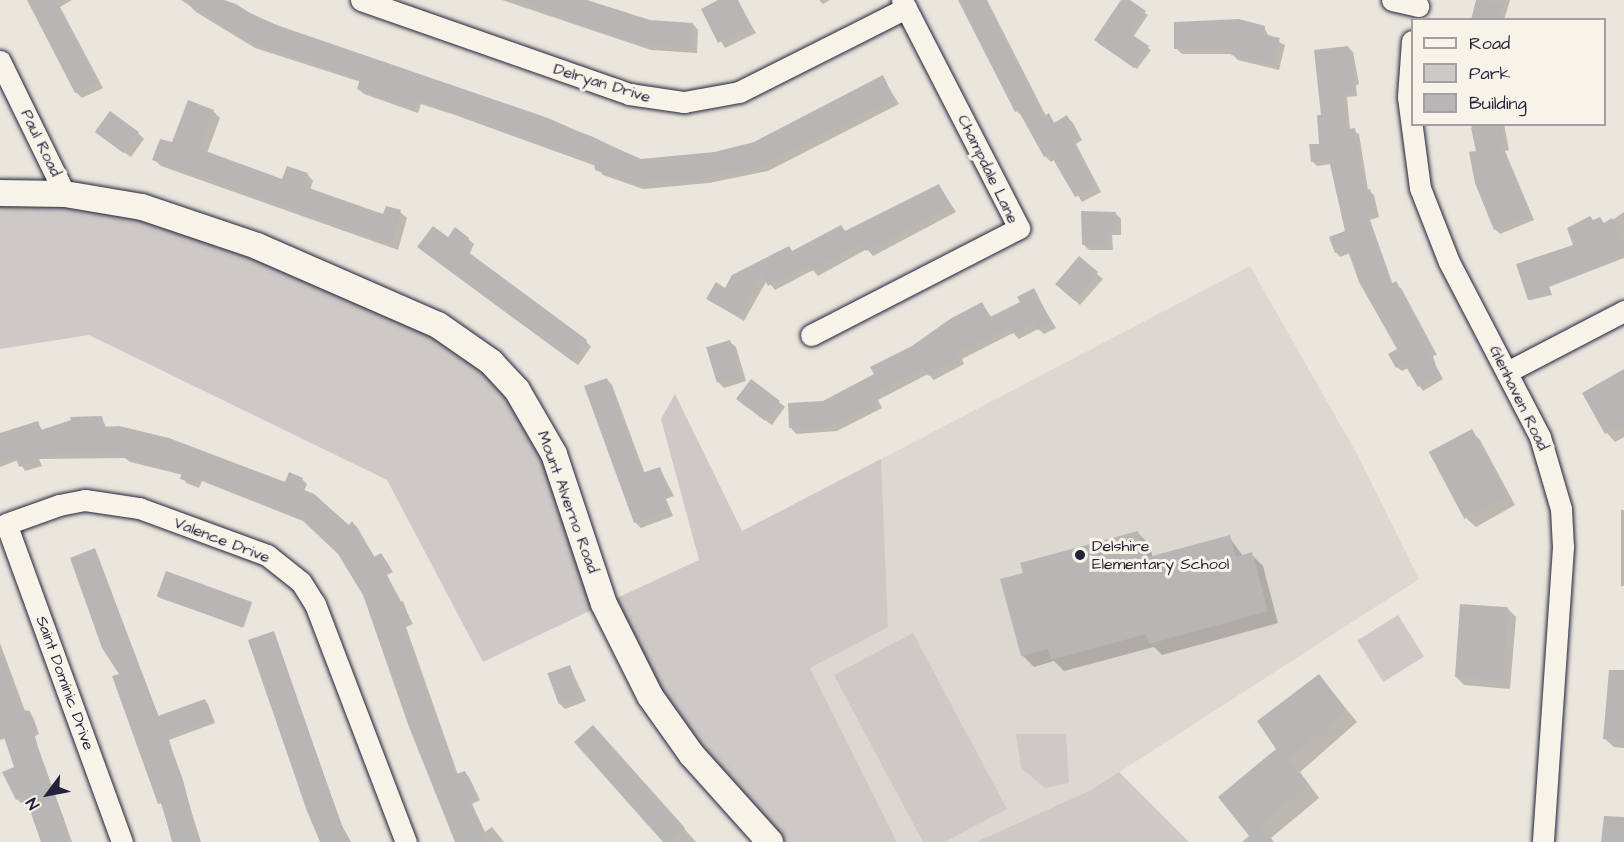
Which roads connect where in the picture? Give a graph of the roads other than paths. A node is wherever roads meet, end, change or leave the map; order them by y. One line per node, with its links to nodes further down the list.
1 (361, 0): 3 (street, Delryan Drive)
2 (1392, 0): 4 (street)
3 (904, 4): 12 (street, Champdale Lane)
4 (1418, 9)
5 (0, 61): 10 (street, Paul Road)
6 (1411, 63): 7 (street, Glenhaven Road)
7 (1411, 120)
8 (1412, 126): 13 (street, Glenhaven Road)
9 (0, 193): 10 (street, Mount Alverno Road)
10 (65, 194): 17 (street, Mount Alverno Road)
11 (1624, 310): 13 (street)
12 (811, 335)
13 (1507, 372): 18 (street, Glenhaven Road)
14 (6, 524): 15 (street, Saint Dominic Drive); 16 (street, Valence Drive)
15 (122, 842)
16 (406, 842)
17 (770, 842)
18 (1543, 842)

